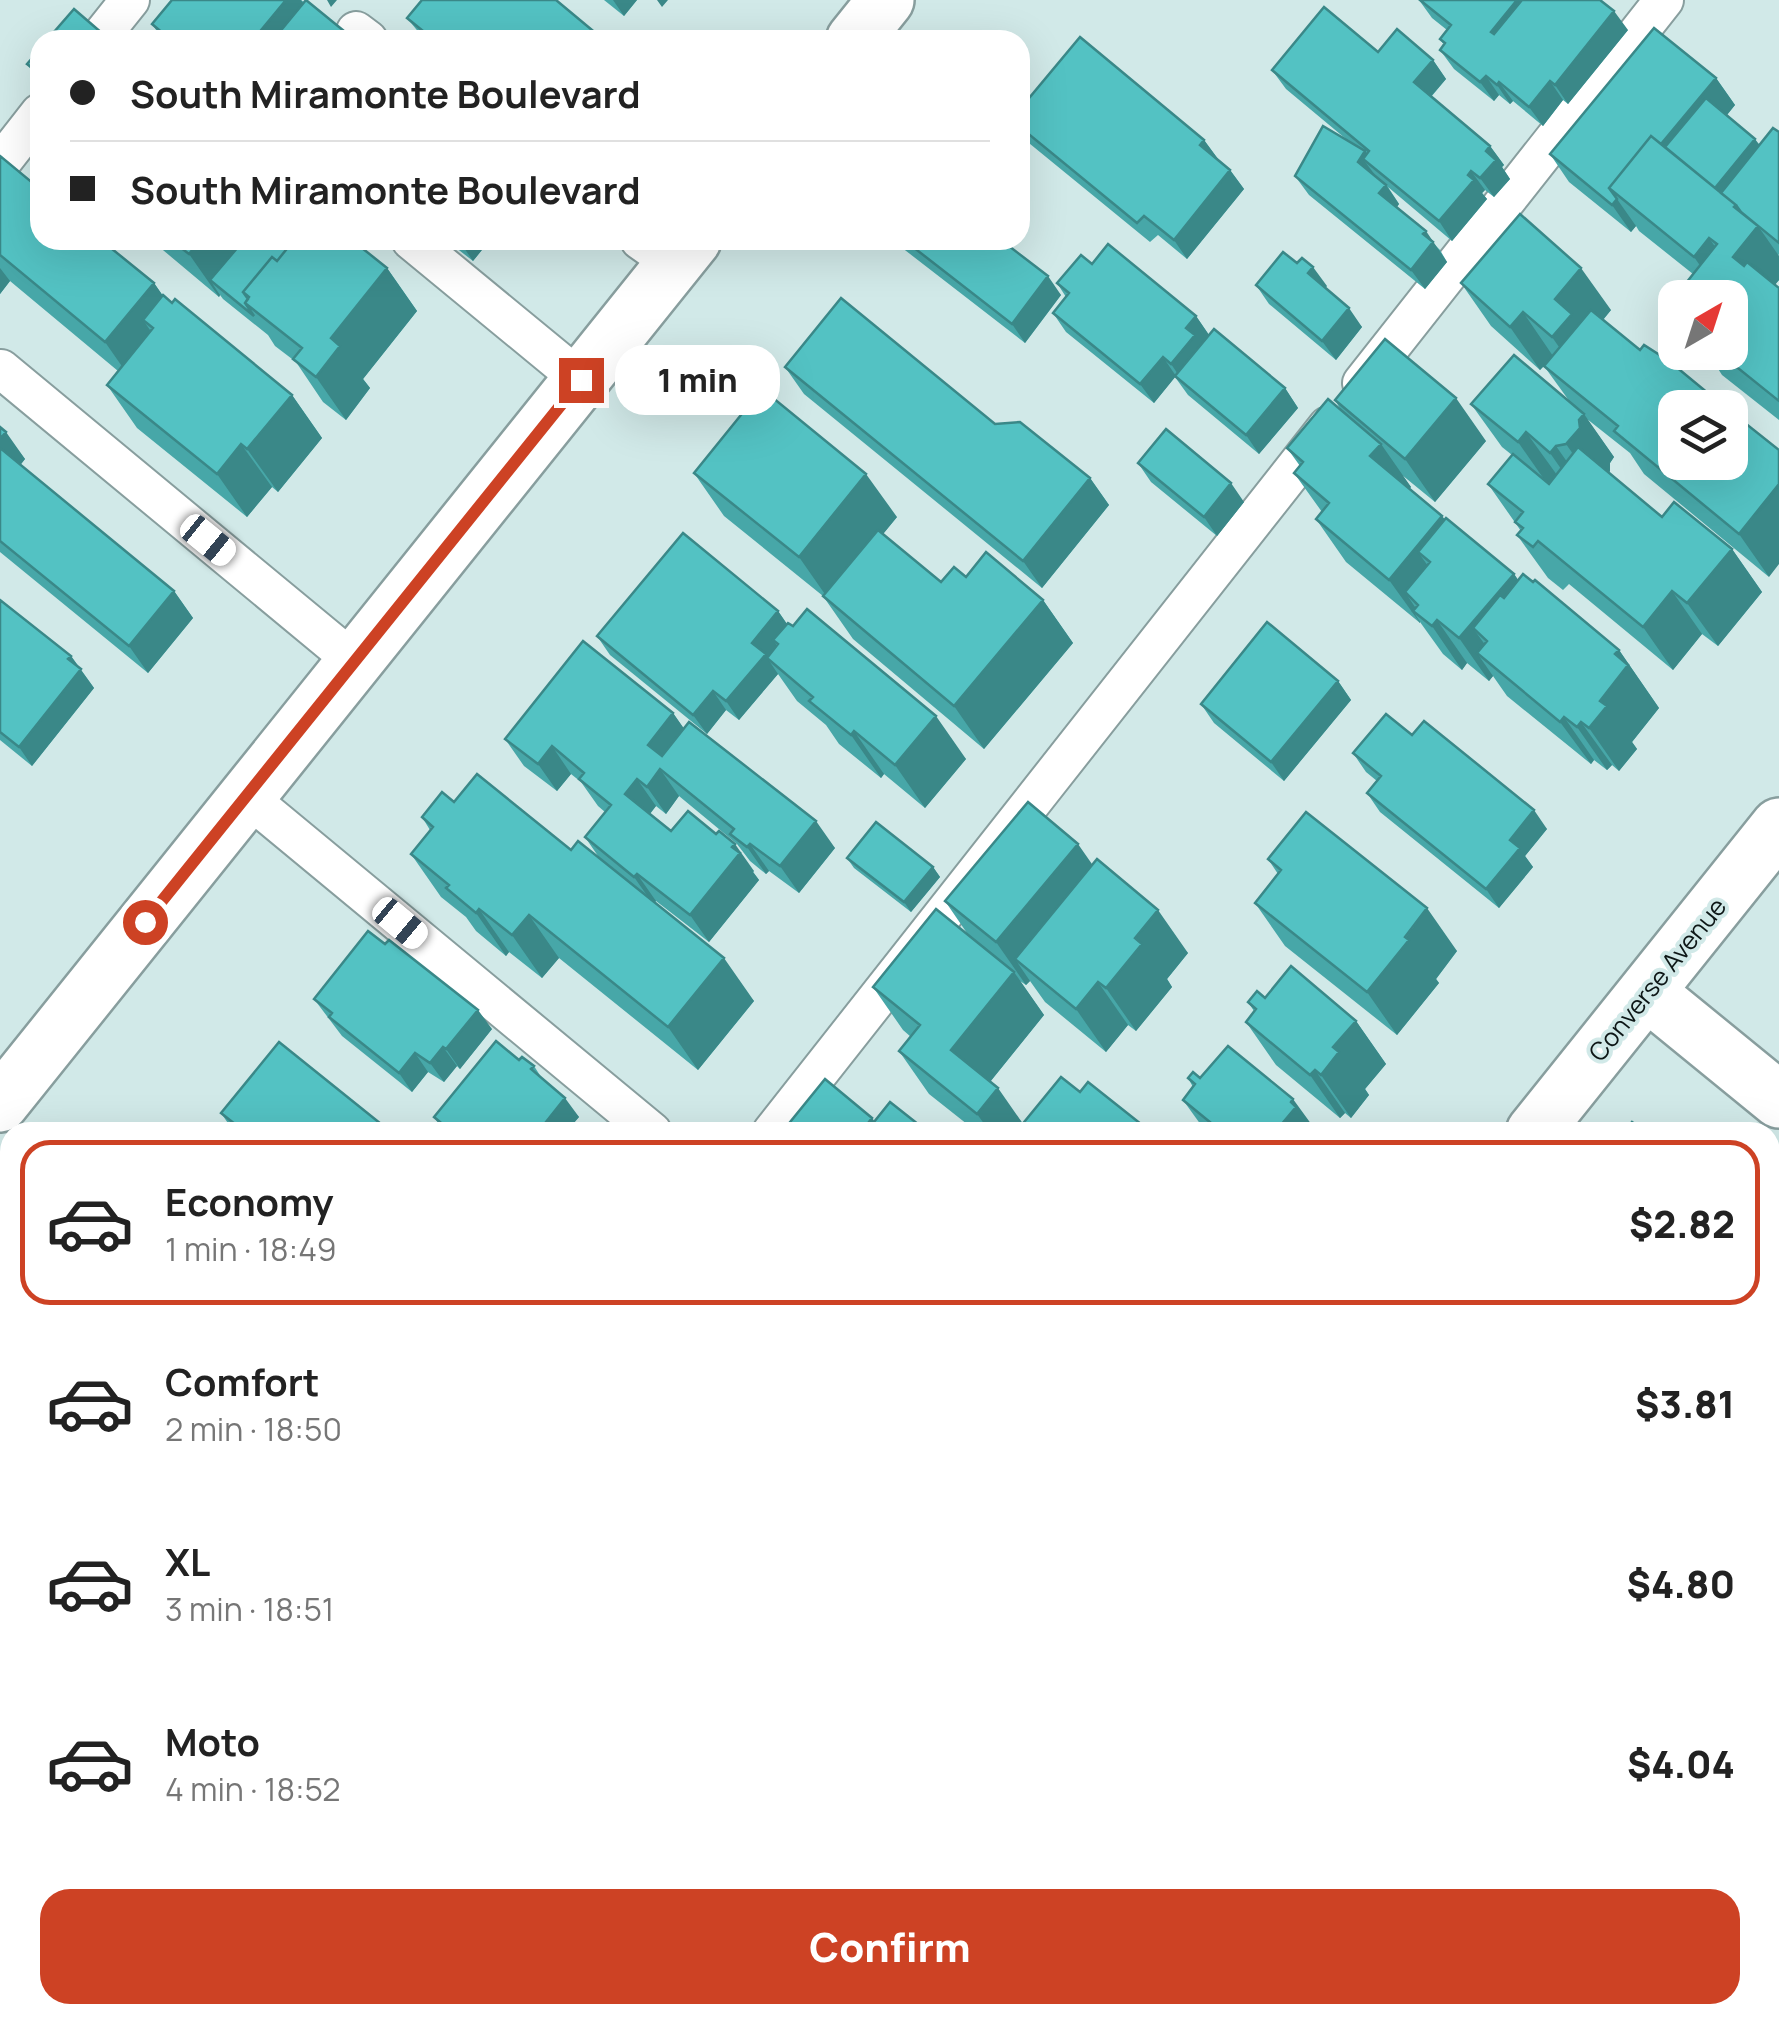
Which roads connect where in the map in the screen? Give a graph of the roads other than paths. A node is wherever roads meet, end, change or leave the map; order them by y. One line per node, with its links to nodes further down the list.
1 (130, 0): 4 (lane)
2 (886, 0): 5 (street)
3 (1664, 0): 19 (lane)
4 (106, 30)
5 (862, 30)
6 (30, 126): 7 (lane)
7 (0, 164)
8 (423, 250): 11 (lane)
9 (668, 250): 11 (street)
10 (0, 369): 12 (lane)
11 (581, 380): 12 (street)
12 (355, 662): 13 (street)
13 (246, 796): 17 (street); 18 (lane)
14 (1779, 826): 15 (street, Converse Avenue)
15 (1648, 993): 16 (street); 20 (street, Converse Avenue)
16 (1779, 1100)
17 (0, 1104)
18 (640, 1122)
19 (780, 1122)
20 (1542, 1122)

